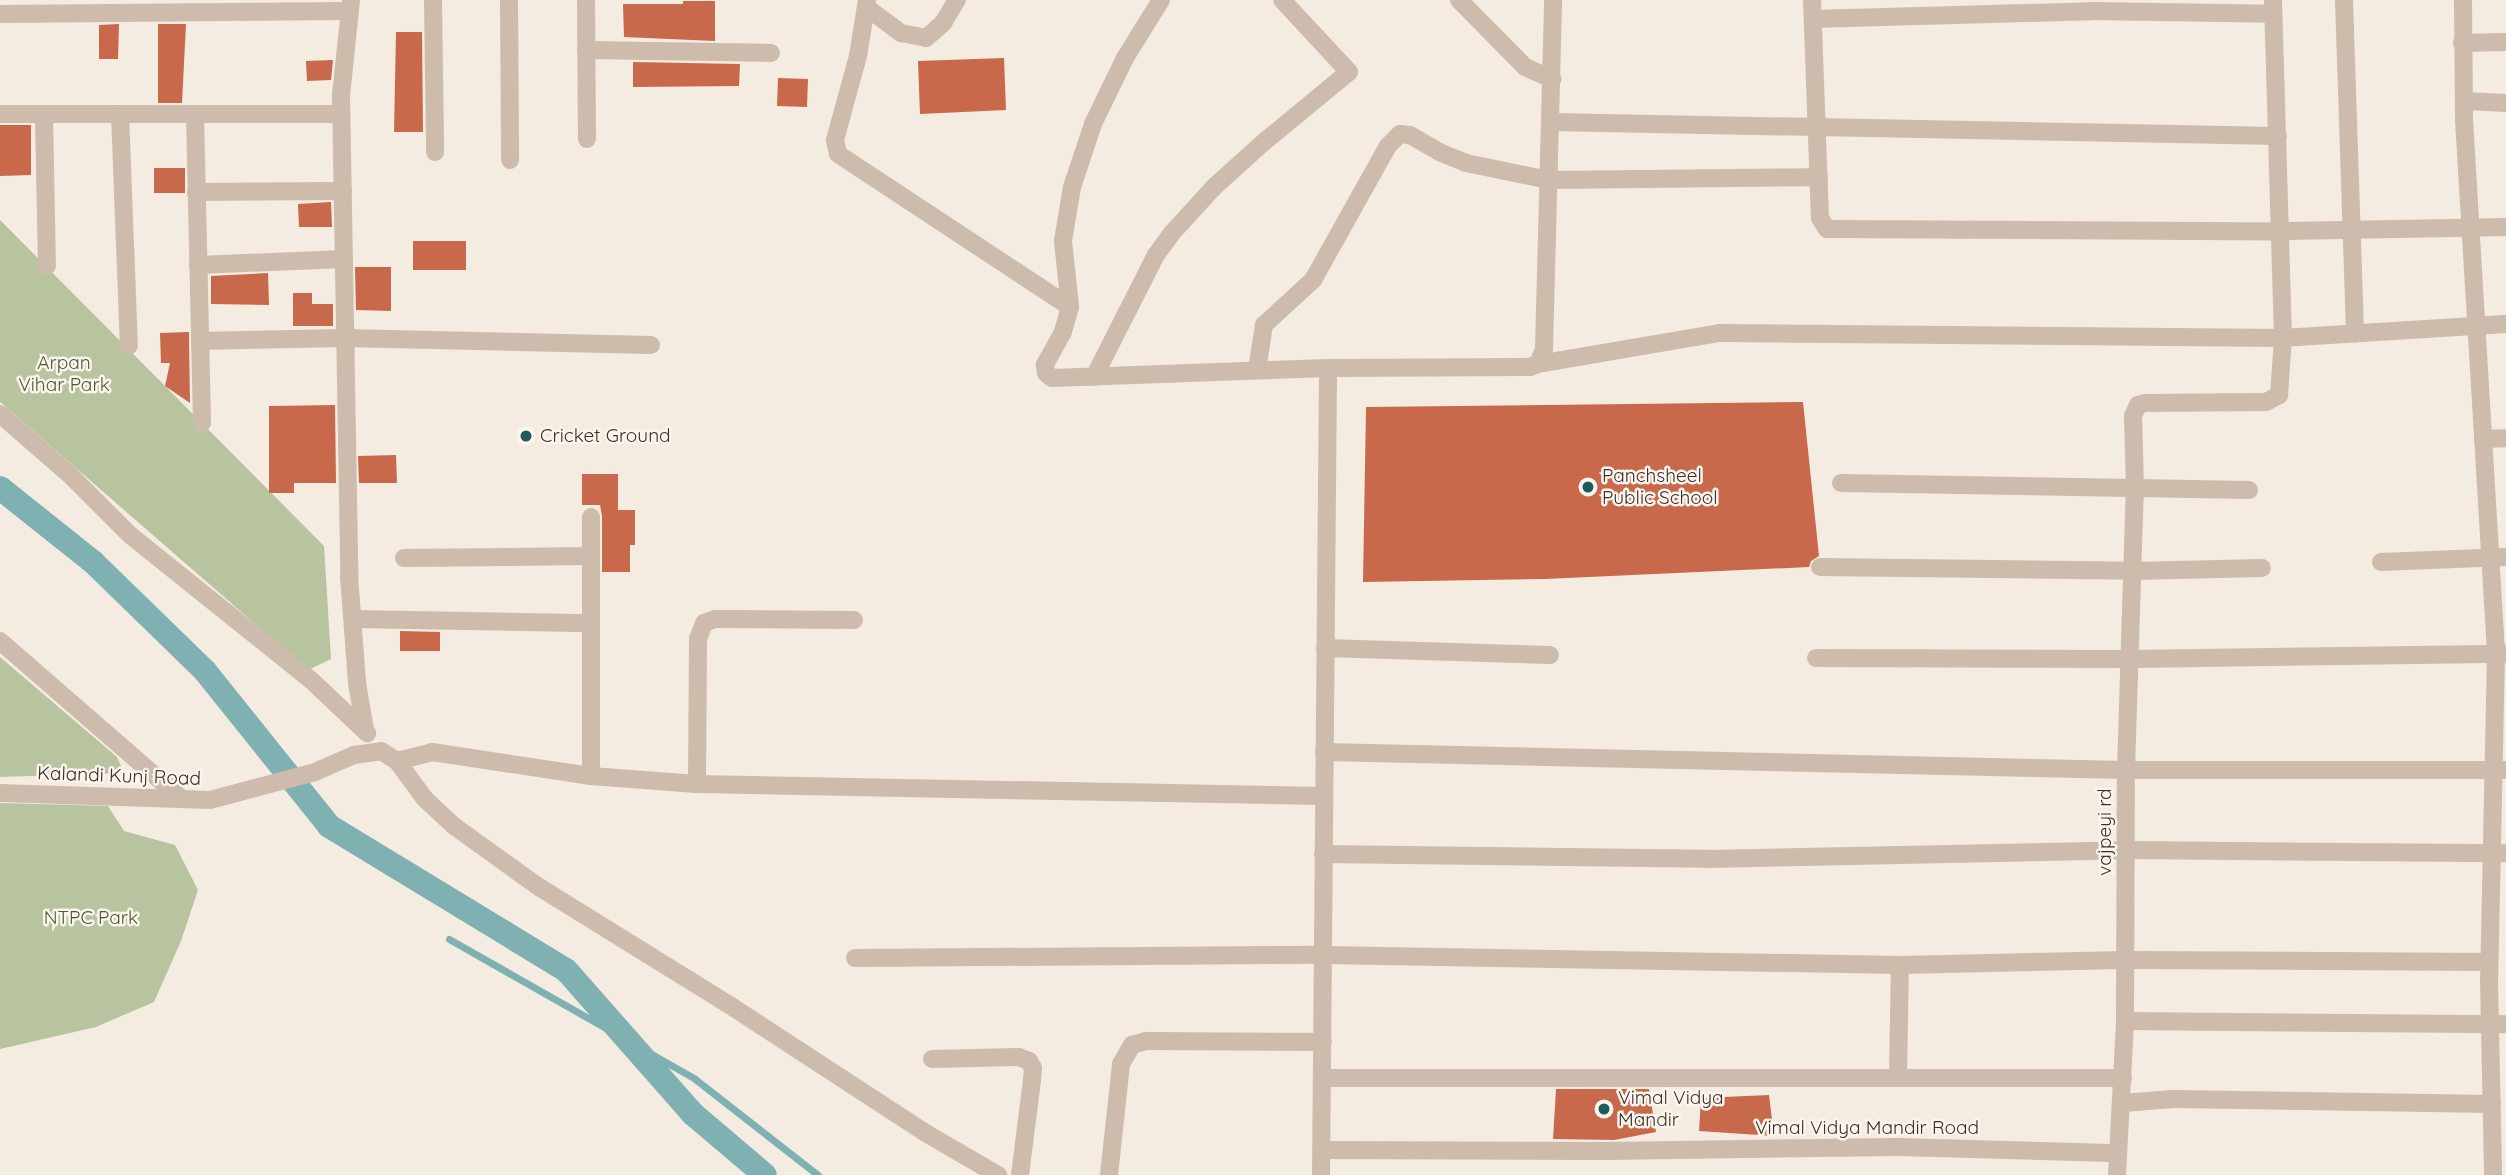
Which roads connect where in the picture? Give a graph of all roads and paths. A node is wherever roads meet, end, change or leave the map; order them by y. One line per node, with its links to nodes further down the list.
1 (433, 0): 37 (street)
2 (509, 0): 38 (street)
3 (586, 0): 23 (street)
4 (957, 0): 12 (street)
5 (1161, 0): 50 (street)
6 (1282, 0): 62 (street)
7 (1459, 0): 25 (street)
8 (1553, 0): 25 (street)
9 (1812, 0): 20 (street)
10 (2344, 0): 45 (street)
11 (2463, 0): 22 (street)
12 (867, 3): 50 (street)
13 (351, 5): 16 (street); 32 (street)
14 (123, 6): 15 (street); 17 (street)
15 (196, 6): 16 (street)
16 (274, 6)
17 (47, 7): 19 (street)
18 (2272, 7): 20 (street); 35 (street)
19 (0, 14)
20 (1813, 19): 34 (street)
21 (2506, 42): 22 (street)
22 (2462, 43): 26 (street)
23 (586, 50): 24 (street); 36 (street)
24 (771, 53)
25 (1552, 79): 33 (street)
26 (2464, 101): 27 (street); 44 (street)
27 (2506, 103)
28 (0, 114): 29 (street)
29 (44, 114): 30 (street); 49 (street)
30 (120, 114): 31 (street); 58 (street)
31 (195, 114): 32 (street); 42 (street)
32 (341, 114): 41 (street)
33 (1551, 122): 34 (street); 40 (street)
34 (1819, 129): 35 (street); 39 (street)
35 (2278, 136): 46 (street)
36 (587, 139)
37 (435, 152)
38 (510, 160)
39 (1819, 177): 40 (street); 46 (street)
40 (1549, 180): 59 (street); 61 (street)
41 (343, 191): 42 (street); 47 (street)
42 (197, 192): 48 (street)
43 (2506, 227): 44 (street)
44 (2471, 228): 45 (street); 52 (street)
45 (2353, 230): 46 (street); 53 (street)
46 (2281, 231): 55 (street)
47 (344, 258): 48 (street); 54 (street)
48 (198, 265): 56 (street)
49 (47, 266)
50 (1070, 307): 62 (street)
51 (2506, 324): 52 (street)
52 (2477, 325): 53 (street); 66 (street)
53 (2355, 334): 55 (street)
54 (345, 338): 56 (street); 57 (street); 78 (street)
55 (2283, 338): 59 (street); 68 (street, vajpeyi rd)
56 (200, 341): 64 (street)
57 (651, 345)
58 (129, 346)
59 (1538, 364): 60 (street)
60 (1328, 368): 61 (street); 82 (street)
61 (1257, 370): 62 (street)
62 (1094, 377)
63 (0, 414): 87 (street)
64 (202, 424)
65 (2506, 438): 66 (street)
66 (2483, 439): 72 (street)
67 (1840, 483): 68 (street)
68 (2136, 488): 69 (street); 77 (street, vajpeyi rd)
69 (2249, 490)
70 (591, 517): 71 (street)
71 (591, 556): 73 (street); 80 (street)
72 (2498, 557): 74 (street); 83 (street)
73 (404, 558)
74 (2381, 562)
75 (1820, 567): 77 (street)
76 (2262, 568): 77 (street)
77 (2134, 572): 86 (street, vajpeyi rd)
78 (352, 619): 80 (street); 87 (street)
79 (854, 620): 94 (street)
80 (591, 623): 93 (street)
81 (0, 641): 97 (street)
82 (1325, 648): 84 (street); 89 (street)
83 (2501, 653): 86 (street); 92 (street)
84 (1550, 655)
85 (1816, 658): 86 (street)
86 (2130, 659): 91 (street, vajpeyi rd)
87 (365, 730): 88 (street)
88 (382, 751): 90 (street); 97 (street, Kalandi Kunj Road)
89 (1324, 752): 91 (street); 96 (street)
90 (397, 761): 93 (street); 118 (street)
91 (2126, 770): 92 (street); 98 (street, vajpeyi rd)
92 (2499, 770): 99 (street)
93 (591, 776): 94 (street)
94 (697, 784): 96 (street)
95 (0, 793): 97 (street, Kalandi Kunj Road)
96 (1322, 796): 100 (street)
97 (183, 799)
98 (2126, 850): 99 (street); 100 (street); 104 (street, vajpeyi rd)
99 (2499, 853): 101 (street)
100 (1323, 854): 102 (street)
101 (2498, 929): 105 (street)
102 (1323, 955): 103 (street); 106 (street); 109 (street)
103 (855, 958)
104 (2124, 960): 105 (street); 106 (street); 107 (street, vajpeyi rd)
105 (2489, 962): 108 (street)
106 (1900, 965): 111 (street)
107 (2125, 1021): 108 (street); 113 (street, vajpeyi rd)
108 (2498, 1024): 115 (street)
109 (1322, 1042): 112 (street); 120 (street)
110 (932, 1059): 119 (street)
111 (1898, 1076): 112 (street); 113 (street)
112 (1322, 1078): 116 (street)
113 (2123, 1078): 114 (street, vajpeyi rd)
114 (2122, 1103): 115 (street); 117 (street, vajpeyi rd)
115 (2492, 1104): 123 (street)
116 (1322, 1150): 117 (street, Vimal Vidya Mandir Road); 121 (street)
117 (2118, 1153): 122 (street, vajpeyi rd)
118 (998, 1175)
119 (1020, 1175)
120 (1109, 1175)
121 (1321, 1175)
122 (2117, 1175)
123 (2493, 1175)

